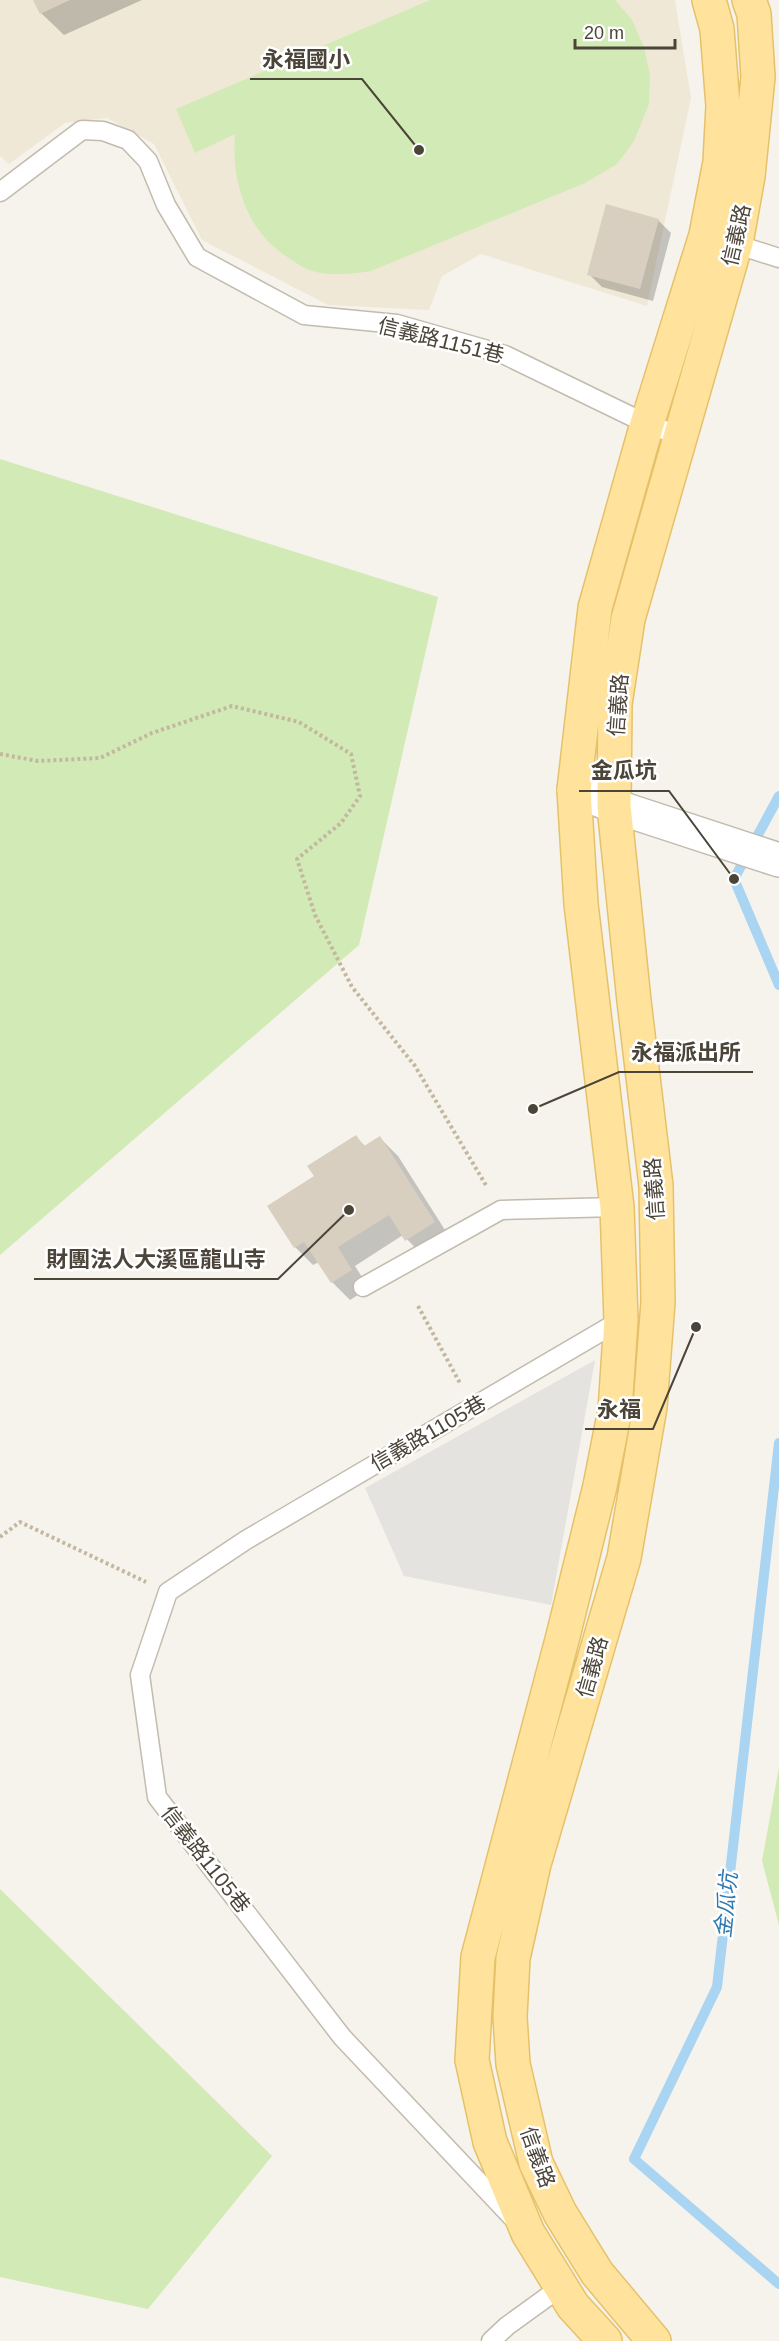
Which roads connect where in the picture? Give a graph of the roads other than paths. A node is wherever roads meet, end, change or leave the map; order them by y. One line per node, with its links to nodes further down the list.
1 (709, 0): 4 (main road, 信義路)
2 (749, 0): 4 (main road, 信義路)
3 (0, 192): 6 (lane, 信義路1151巷)
4 (721, 239): 5 (lane); 6 (main road, 信義路); 7 (main road, 信義路)
5 (779, 258)
6 (647, 424): 7 (lane, 信義路1151巷); 8 (main road, 信義路)
7 (681, 436): 9 (main road, 信義路)
8 (574, 790): 9 (street); 11 (main road, 信義路)
9 (614, 806): 10 (street); 18 (main road, 信義路)
10 (779, 860)
11 (617, 1207): 12 (lane); 13 (main road, 信義路)
12 (363, 1287)
13 (621, 1320): 14 (main road, 信義路); 14 (lane, 信義路1105巷)
14 (528, 2233): 15 (main road, 信義路)
15 (561, 2287): 16 (lane); 17 (main road, 信義路)
16 (491, 2341)
17 (605, 2341)
18 (654, 2341)

